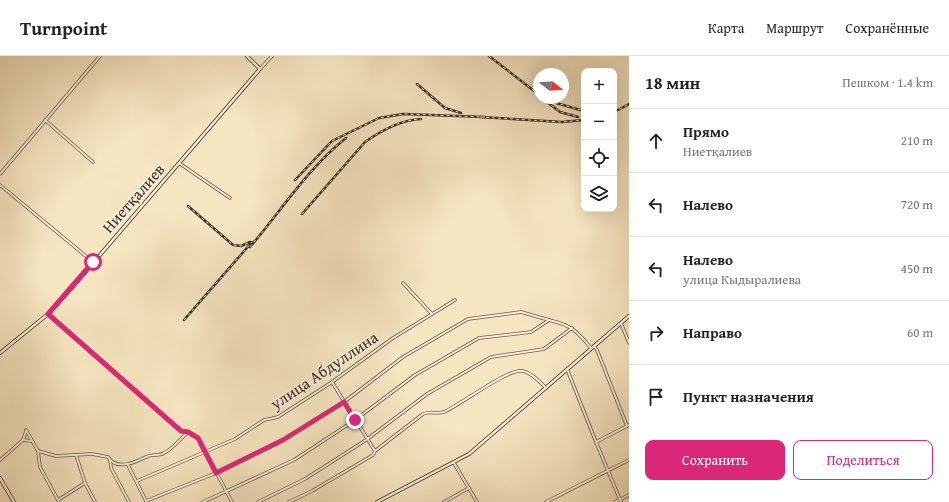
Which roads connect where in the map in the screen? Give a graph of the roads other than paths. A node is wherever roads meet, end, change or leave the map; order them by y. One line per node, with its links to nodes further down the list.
1 (100, 56): 5 (street)
2 (247, 56): 4 (street)
3 (272, 56): 4 (street)
4 (260, 69): 7 (street, Ниетқалиев)
5 (46, 120): 6 (street); 8 (street)
6 (93, 162)
7 (179, 163): 10 (street); 11 (street, Ниетқалиев)
8 (0, 174)
9 (0, 185): 11 (street)
10 (230, 198)
11 (93, 262): 14 (street, Ниетқалиев)
12 (403, 283): 15 (street)
13 (455, 300): 15 (street, улица Абдуллина)
14 (48, 314): 23 (street, Ниетқалиев); 30 (street)
15 (432, 314): 25 (street, улица Абдуллина)
16 (629, 316): 18 (street)
17 (549, 320): 19 (street); 27 (street); 28 (street)
18 (621, 323): 20 (street); 21 (street)
19 (572, 328): 22 (street); 32 (street)
20 (629, 344)
21 (594, 346): 22 (street); 29 (street)
22 (591, 348): 24 (street)
23 (0, 353)
24 (567, 369): 26 (street); 34 (street)
25 (332, 382): 27 (street); 37 (street, улица Абдуллина)
26 (545, 387): 36 (street); 42 (street)
27 (344, 402): 28 (street); 45 (street)
28 (355, 420): 32 (street); 50 (street)
29 (628, 425): 34 (street)
30 (188, 432): 37 (street); 43 (street)
31 (23, 440): 33 (street); 33 (street); 39 (street)
32 (366, 440): 36 (street); 61 (street)
33 (31, 441): 35 (street)
34 (596, 442): 44 (street)
35 (38, 451): 38 (street); 52 (street)
36 (375, 451): 62 (street)
37 (205, 453): 45 (street); 47 (street, улица Абдуллина)
38 (76, 455): 40 (street); 48 (street)
39 (0, 460)
40 (110, 460): 43 (street); 58 (street)
41 (629, 460): 44 (street)
42 (454, 463): 49 (street); 54 (street)
43 (128, 465): 47 (street)
44 (607, 471): 55 (street); 66 (street)
45 (216, 473): 50 (street); 53 (street)
46 (0, 478): 56 (street)
47 (137, 482): 53 (street)
48 (85, 483): 52 (street); 57 (street)
49 (469, 488): 64 (street); 65 (street)
50 (227, 492): 59 (street); 60 (street)
51 (629, 495): 55 (street)
52 (59, 501)
53 (147, 501)
54 (382, 501): 63 (street)
55 (621, 501): 67 (street)
56 (14, 502)
57 (95, 502)
58 (129, 502)
59 (203, 502)
60 (232, 502)
61 (258, 502)
62 (289, 502)
63 (377, 502)
64 (444, 502)
65 (477, 502)
66 (546, 502)
67 (615, 502)

